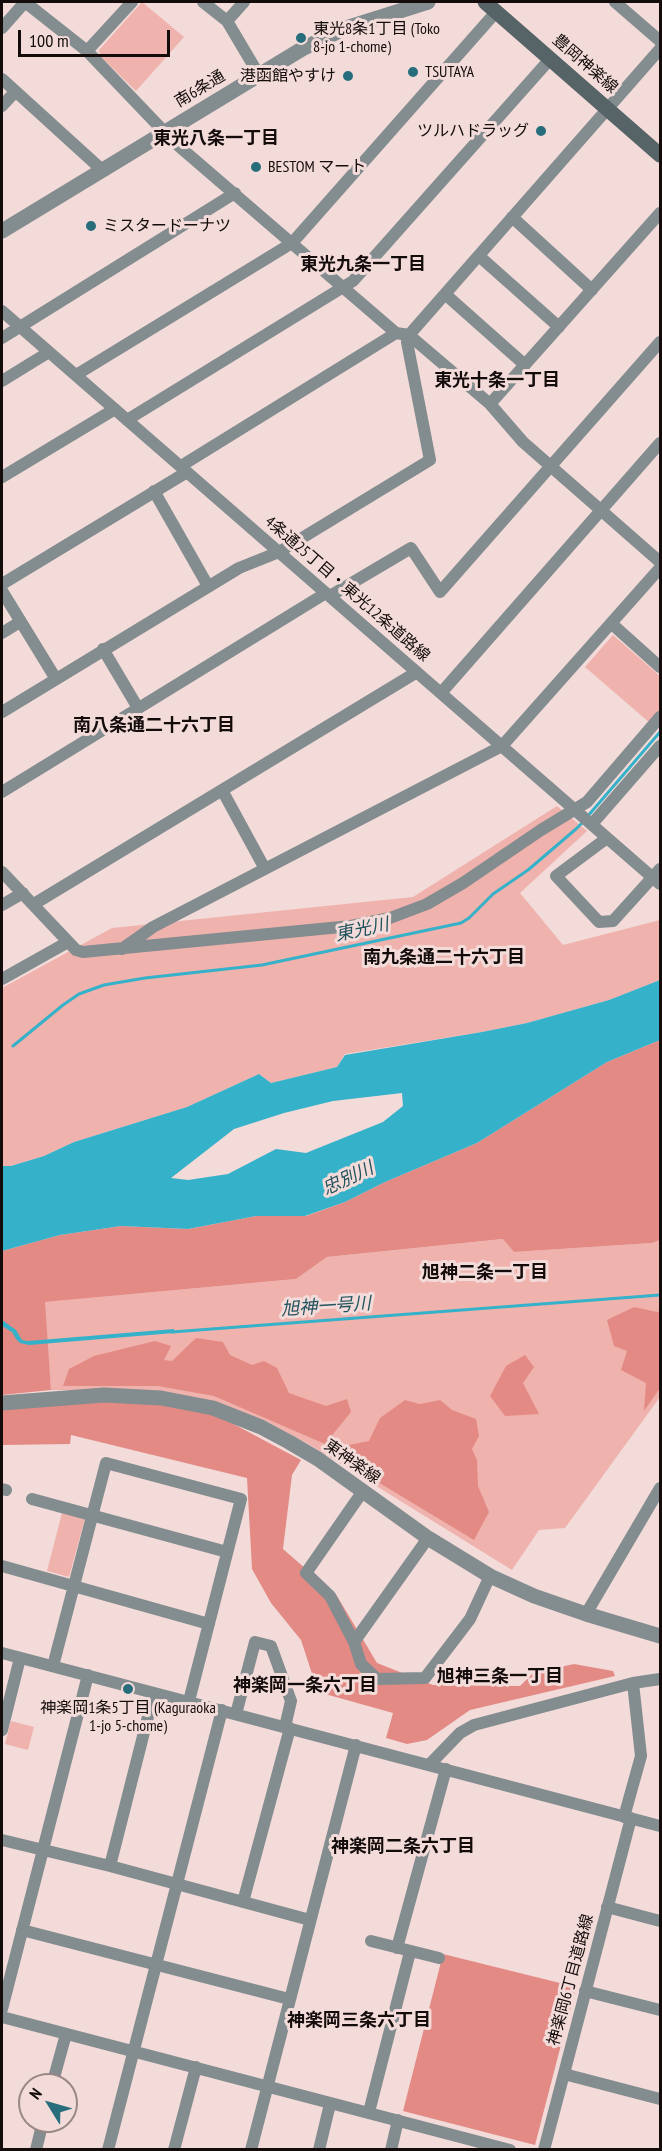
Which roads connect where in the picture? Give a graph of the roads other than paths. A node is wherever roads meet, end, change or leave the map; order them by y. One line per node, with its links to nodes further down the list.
1 (25, 2): 9 (street); 12 (street)
2 (132, 2): 12 (street)
3 (203, 2): 8 (street)
4 (244, 2): 8 (street)
5 (428, 2): 14 (street, 南6条通)
6 (615, 2): 10 (street)
7 (490, 7): 13 (main road, 豊岡神楽線); 26 (street)
8 (227, 21): 14 (street)
9 (2, 28)
10 (660, 41)
11 (660, 50): 18 (street)
12 (87, 51): 19 (street)
13 (551, 58): 18 (main road, 豊岡神楽線); 28 (street)
14 (258, 75): 19 (street, 南6条通)
15 (2, 79): 16 (street)
16 (15, 92): 17 (street); 21 (street)
17 (2, 106)
18 (608, 109): 20 (main road, 豊岡神楽線); 24 (street)
19 (164, 132): 21 (street, 南6条通); 22 (street)
20 (660, 155)
21 (101, 170): 25 (street, 南6条通)
22 (235, 193): 26 (street); 32 (street)
23 (660, 213): 29 (street)
24 (512, 217): 27 (street); 29 (street)
25 (2, 231)
26 (292, 243): 28 (street); 40 (street)
27 (479, 256): 30 (street); 33 (street)
28 (343, 287): 34 (street); 44 (street)
29 (592, 290): 33 (street)
30 (445, 294): 35 (street); 39 (street)
31 (2, 311): 32 (street, 4条通25丁目・東光12条道路線)
32 (20, 327): 36 (street); 38 (street, 4条通25丁目・東光12条道路線)
33 (559, 327): 39 (street)
34 (396, 333): 35 (street); 47 (street)
35 (409, 335): 42 (street); 51 (street)
36 (2, 338)
37 (660, 342): 46 (street)
38 (49, 352): 40 (street, 4条通25丁目・東光12条道路線); 41 (street)
39 (525, 365): 42 (street)
40 (76, 375): 43 (street, 4条通25丁目・東光12条道路線)
41 (2, 381)
42 (490, 404): 46 (street)
43 (115, 409): 44 (street, 4条通25丁目・東光12条道路線); 48 (street)
44 (127, 420): 47 (street, 4条通25丁目・東光12条道路線)
45 (660, 443): 50 (street)
46 (551, 466): 50 (street); 57 (street)
47 (184, 469): 49 (street); 51 (street, 4条通25丁目・東光12条道路線)
48 (2, 477)
49 (154, 491): 54 (street); 55 (street)
50 (601, 512): 52 (street); 65 (street)
51 (279, 552): 55 (street); 57 (street, 4条通25丁目・東光12条道路線)
52 (660, 562)
53 (660, 568): 59 (street)
54 (2, 584)
55 (208, 586): 61 (street)
56 (2, 591): 58 (street)
57 (328, 594): 63 (street, 4条通25丁目・東光12条道路線); 66 (street)
58 (20, 622): 60 (street); 64 (street)
59 (612, 624): 62 (street); 69 (street)
60 (2, 633)
61 (103, 649): 64 (street); 66 (street)
62 (660, 667)
63 (417, 672): 65 (street, 4条通25丁目・東光12条道路線); 71 (street)
64 (56, 679): 67 (street)
65 (441, 693): 69 (street, 4条通25丁目・東光12条道路線)
66 (138, 708): 72 (street)
67 (2, 712)
68 (660, 717): 73 (street)
69 (502, 746): 73 (street, 4条通25丁目・東光12条道路線); 75 (street)
70 (660, 746): 73 (street)
71 (222, 790): 75 (street); 79 (street)
72 (2, 792)
73 (585, 818): 74 (street, 4条通25丁目・東光12条道路線); 82 (street)
74 (608, 838): 77 (street, 4条通25丁目・東光12条道路線); 77 (street)
75 (265, 869): 82 (street)
76 (2, 872): 78 (street)
77 (658, 877)
78 (23, 893): 79 (street); 80 (street)
79 (34, 904): 81 (street)
80 (2, 905)
81 (68, 942): 82 (street); 83 (street)
82 (121, 949)
83 (2, 979)
84 (2, 1403): 86 (street, 東神楽線)
85 (660, 1488): 94 (street)
86 (363, 1491): 89 (street, 東神楽線); 97 (street)
87 (32, 1499): 88 (street)
88 (92, 1515): 90 (street); 90 (street); 93 (street)
89 (428, 1538): 92 (street, 東神楽線); 97 (street)
90 (227, 1552): 95 (street)
91 (2, 1566): 93 (street)
92 (490, 1576): 94 (street, 東神楽線); 97 (street)
93 (75, 1586): 95 (street); 100 (street)
94 (586, 1614): 96 (street, 東神楽線)
95 (209, 1624): 105 (street)
96 (660, 1636)
97 (354, 1642)
98 (2, 1653): 99 (street)
99 (20, 1658): 100 (street); 109 (street)
100 (53, 1666): 101 (street)
101 (88, 1675): 104 (street); 116 (street)
102 (660, 1679): 103 (street)
103 (633, 1683): 111 (street); 113 (street, 神楽岡6丁目道路線)
104 (154, 1693): 105 (street); 117 (street)
105 (189, 1701): 106 (street)
106 (222, 1710): 107 (street); 118 (street)
107 (236, 1714): 108 (street); 108 (street)
108 (287, 1727): 110 (street); 119 (street)
109 (2, 1731)
110 (356, 1745): 111 (street); 121 (street)
111 (430, 1764): 112 (street)
112 (446, 1769): 113 (street); 125 (street)
113 (627, 1818): 114 (street); 120 (street, 神楽岡6丁目道路線)
114 (660, 1826)
115 (2, 1840): 116 (street)
116 (42, 1851): 117 (street); 123 (street)
117 (110, 1866): 118 (street)
118 (176, 1885): 119 (street); 128 (street)
119 (243, 1902): 121 (street)
120 (607, 1907): 122 (street); 129 (street, 神楽岡6丁目道路線)
121 (310, 1920): 130 (street)
122 (660, 1921)
123 (22, 1930): 128 (street); 131 (street)
124 (371, 1941): 125 (street)
125 (398, 1948): 126 (street)
126 (410, 1952): 127 (street); 142 (street)
127 (439, 1958)
128 (156, 1965): 130 (street); 135 (street)
129 (585, 1991): 132 (street); 138 (street, 神楽岡6丁目道路線)
130 (290, 1999): 139 (street)
131 (2, 2009)
132 (660, 2010)
133 (2, 2017): 134 (street)
134 (66, 2034): 135 (street); 137 (street)
135 (134, 2051): 136 (street); 146 (street)
136 (196, 2067): 139 (street); 147 (street)
137 (55, 2073)
138 (564, 2074): 140 (street); 152 (street, 神楽岡6丁目道路線)
139 (267, 2086): 141 (street); 148 (street)
140 (660, 2099)
141 (330, 2104): 142 (street); 149 (street)
142 (369, 2112): 143 (street)
143 (398, 2120): 150 (street); 151 (street)
144 (40, 2133): 145 (street)
145 (36, 2150)
146 (108, 2150)
147 (174, 2150)
148 (251, 2150)
149 (319, 2150)
150 (391, 2150)
151 (510, 2150)
152 (544, 2150)

